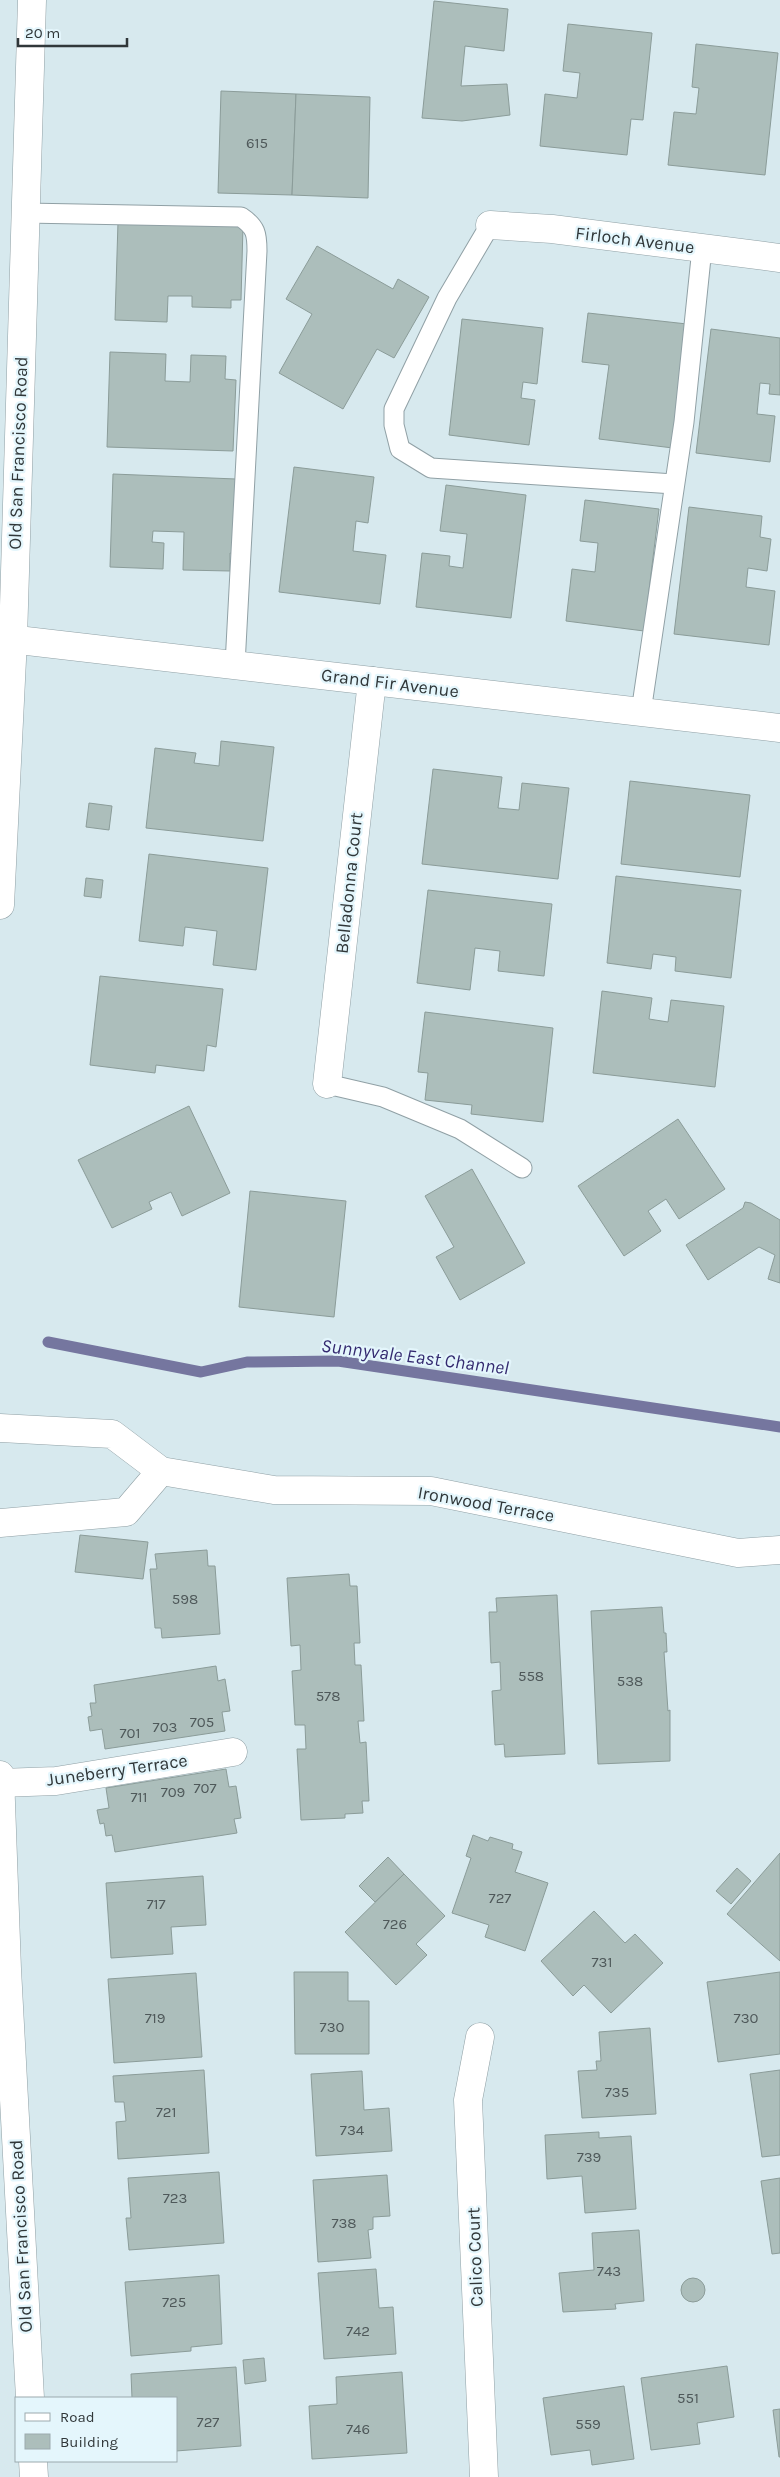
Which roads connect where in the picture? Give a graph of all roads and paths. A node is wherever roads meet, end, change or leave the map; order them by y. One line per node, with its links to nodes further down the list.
1 (32, 0): 2 (street, Old San Francisco Road)
2 (25, 213): 7 (street, Old San Francisco Road); 8 (lane)
3 (490, 226): 4 (street, Firloch Avenue); 6 (lane)
4 (702, 248): 5 (street, Firloch Avenue); 6 (lane)
5 (780, 258)
6 (674, 484): 10 (lane)
7 (6, 639): 8 (street, Grand Fir Avenue); 12 (street, Old San Francisco Road)
8 (235, 665): 9 (street, Grand Fir Avenue)
9 (372, 681): 10 (street, Grand Fir Avenue); 13 (street, Belladonna Court)
10 (641, 712): 11 (street, Grand Fir Avenue)
11 (780, 728)
12 (0, 905)
13 (327, 1084): 14 (lane)
14 (522, 1168)
15 (0, 1428): 16 (street, Ironwood Terrace)
16 (161, 1471): 17 (street); 18 (street, Ironwood Terrace)
17 (0, 1523)
18 (780, 1550)
19 (233, 1752): 21 (street, Juneberry Terrace)
20 (0, 1775): 21 (street, Old San Francisco Road)
21 (0, 1784): 23 (street, Old San Francisco Road)
22 (480, 2038): 26 (street, Calico Court)
23 (30, 2397)
24 (33, 2462): 25 (street)
25 (34, 2477)
26 (484, 2477)

